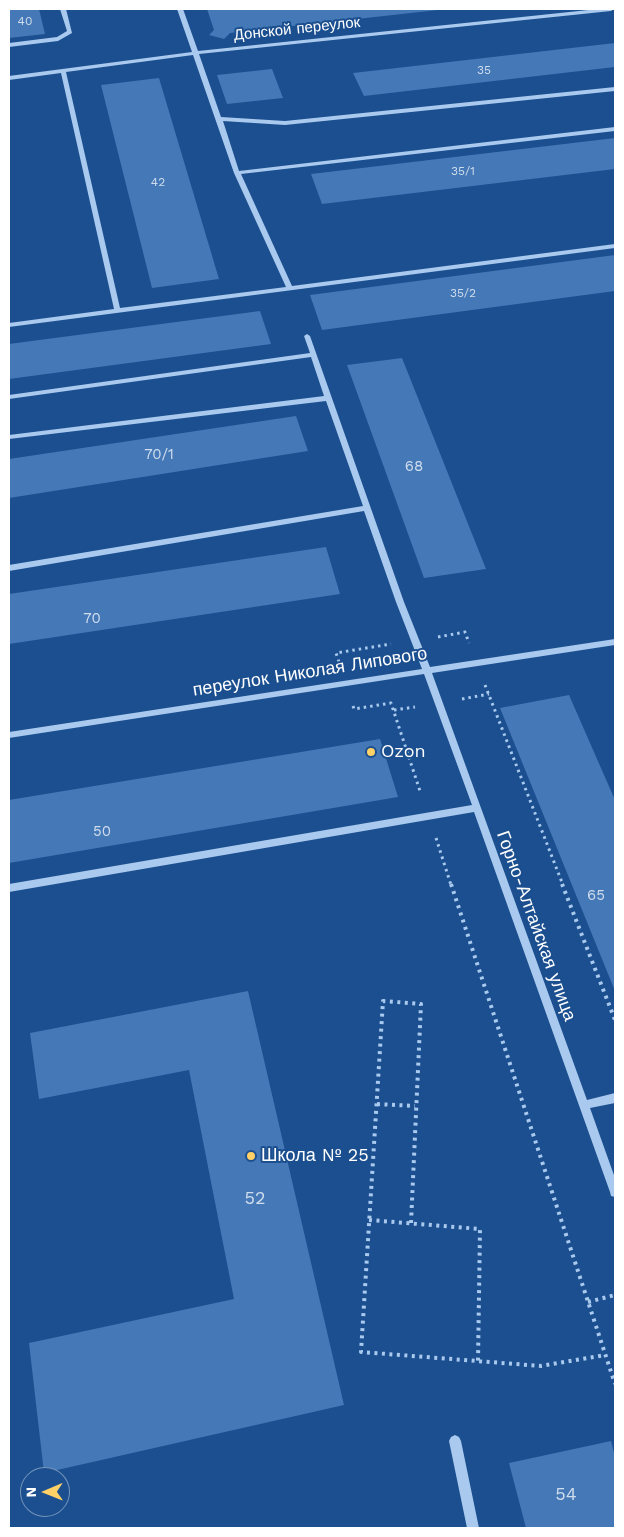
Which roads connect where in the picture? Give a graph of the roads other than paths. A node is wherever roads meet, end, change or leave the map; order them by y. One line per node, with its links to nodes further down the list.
1 (63, 9): 4 (street)
2 (180, 9): 5 (street)
3 (611, 9): 5 (street, Донской переулок)
4 (9, 45)
5 (195, 53): 6 (street, Донской переулок); 9 (street)
6 (63, 72): 7 (street, Донской переулок); 14 (street)
7 (9, 78)
8 (615, 89): 9 (street)
9 (219, 120): 11 (street)
10 (615, 129): 11 (street)
11 (237, 173): 13 (street)
12 (615, 246): 13 (street)
13 (290, 288): 14 (street)
14 (117, 310): 15 (street)
15 (9, 325)
16 (307, 336): 17 (lane)
17 (313, 355): 18 (street); 19 (lane)
18 (9, 397)
19 (328, 398): 20 (lane); 21 (lane)
20 (9, 437)
21 (367, 508): 22 (street); 24 (lane)
22 (9, 568)
23 (615, 642): 24 (street, переулок Николая Липового)
24 (427, 671): 25 (street, переулок Николая Липового); 26 (street, Горно-Алтайская улица)
25 (9, 735)
26 (476, 808): 27 (street); 29 (street, Горно-Алтайская улица)
27 (9, 888)
28 (615, 1098): 29 (street)
29 (584, 1105): 30 (street, Горно-Алтайская улица)
30 (615, 1192)
31 (455, 1441): 32 (street)
32 (473, 1528)

